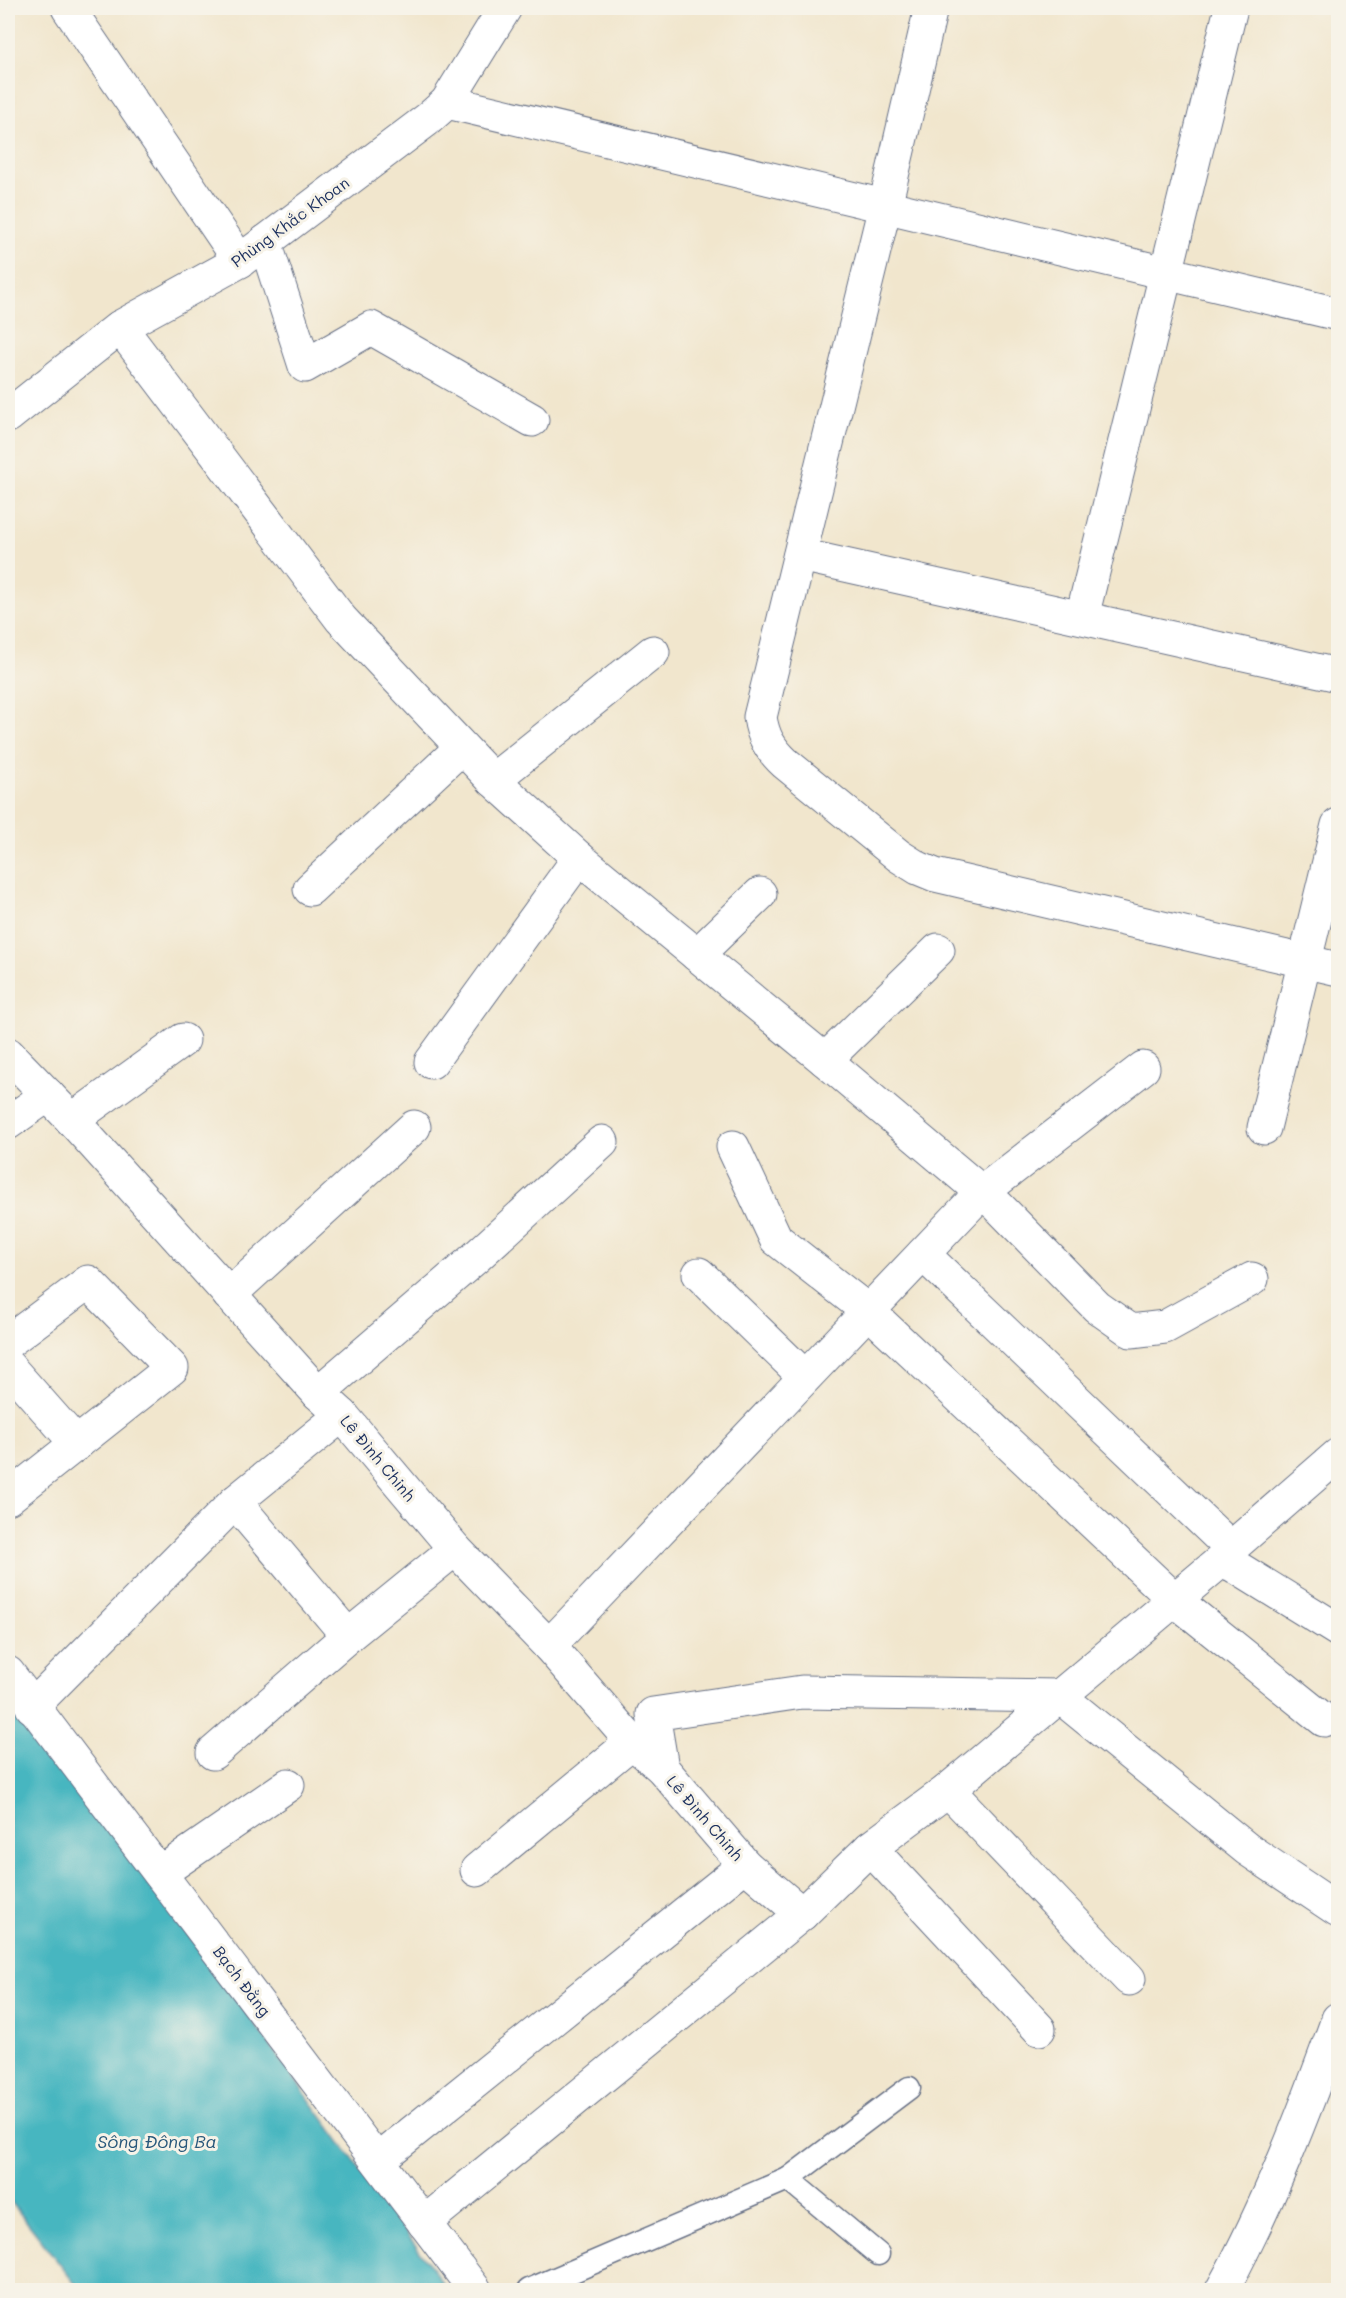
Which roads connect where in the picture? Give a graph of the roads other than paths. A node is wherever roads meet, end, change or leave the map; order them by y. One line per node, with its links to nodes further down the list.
1 (68, 8): 7 (street)
2 (505, 8): 5 (street, Phùng Khắc Khoan)
3 (931, 8): 6 (street)
4 (1231, 8): 8 (street)
5 (447, 102): 6 (street); 7 (street, Phùng Khắc Khoan)
6 (885, 206): 8 (street); 13 (street)
7 (252, 252): 10 (street, Phùng Khắc Khoan); 12 (street)
8 (1166, 273): 9 (street); 14 (street)
9 (1338, 314)
10 (120, 327): 11 (street, Phùng Khắc Khoan); 17 (street)
11 (8, 416)
12 (532, 420)
13 (800, 555): 14 (street); 25 (street)
14 (1082, 617): 16 (street)
15 (653, 652): 18 (street)
16 (1338, 675)
17 (461, 748): 18 (street); 21 (street)
18 (493, 780): 20 (street)
19 (1338, 825): 25 (street)
20 (579, 858): 24 (street); 30 (street)
21 (310, 889)
22 (760, 894): 24 (street)
23 (938, 950): 29 (street)
24 (697, 955): 29 (street)
25 (1305, 961): 26 (street); 36 (street)
26 (1338, 969)
27 (183, 1040): 33 (street)
28 (8, 1054): 32 (street, Lê Đình Chinh)
29 (825, 1060): 39 (street)
30 (431, 1062)
31 (1143, 1068): 39 (street)
32 (48, 1095): 33 (street, Lê Đình Chinh); 34 (street)
33 (72, 1120): 43 (street, Lê Đình Chinh)
34 (8, 1123)
35 (414, 1127): 43 (street)
36 (1264, 1128)
37 (602, 1142): 48 (street)
38 (733, 1147): 44 (street)
39 (981, 1193): 40 (street); 42 (street)
40 (923, 1254): 44 (street); 54 (street)
41 (699, 1274): 47 (street)
42 (1252, 1279)
43 (229, 1295): 48 (street, Lê Đình Chinh)
44 (868, 1311): 47 (street); 55 (street)
45 (8, 1341): 49 (street)
46 (8, 1366): 49 (street)
47 (805, 1377): 58 (street)
48 (330, 1404): 52 (street); 53 (street, Lê Đình Chinh)
49 (77, 1444): 51 (street)
50 (1338, 1455): 54 (street)
51 (8, 1498)
52 (235, 1502): 57 (street); 61 (street)
53 (455, 1549): 57 (street); 58 (street, Lê Đình Chinh)
54 (1227, 1553): 55 (street); 56 (street)
55 (1175, 1600): 60 (street); 62 (street)
56 (1338, 1630)
57 (348, 1636): 64 (street)
58 (549, 1646): 63 (street, Lê Đình Chinh)
59 (8, 1673): 61 (street, Bạch Đằng)
60 (1059, 1695): 65 (street); 67 (street); 72 (street)
61 (32, 1707): 71 (street, Bạch Đằng)
62 (1324, 1720)
63 (632, 1742): 65 (street, Lê Đình Chinh); 70 (street)
64 (213, 1753)
65 (662, 1768): 69 (street, Lê Đình Chinh)
66 (288, 1785): 71 (street)
67 (948, 1790): 68 (street); 74 (street)
68 (870, 1848): 73 (street); 76 (street)
69 (745, 1865): 73 (street, Lê Đình Chinh); 78 (street, Lê Đình Chinh)
70 (477, 1870)
71 (160, 1873): 78 (street, Bạch Đằng)
72 (1338, 1910)
73 (802, 1914): 80 (street)
74 (1129, 1979)
75 (1338, 2019): 84 (street)
76 (1040, 2029)
77 (909, 2088): 79 (lane)
78 (378, 2160): 80 (street, Bạch Đằng)
79 (788, 2179): 81 (lane); 83 (lane)
80 (424, 2223): 82 (street, Bạch Đằng)
81 (878, 2254)
82 (475, 2290)
83 (529, 2290)
84 (1222, 2290)

